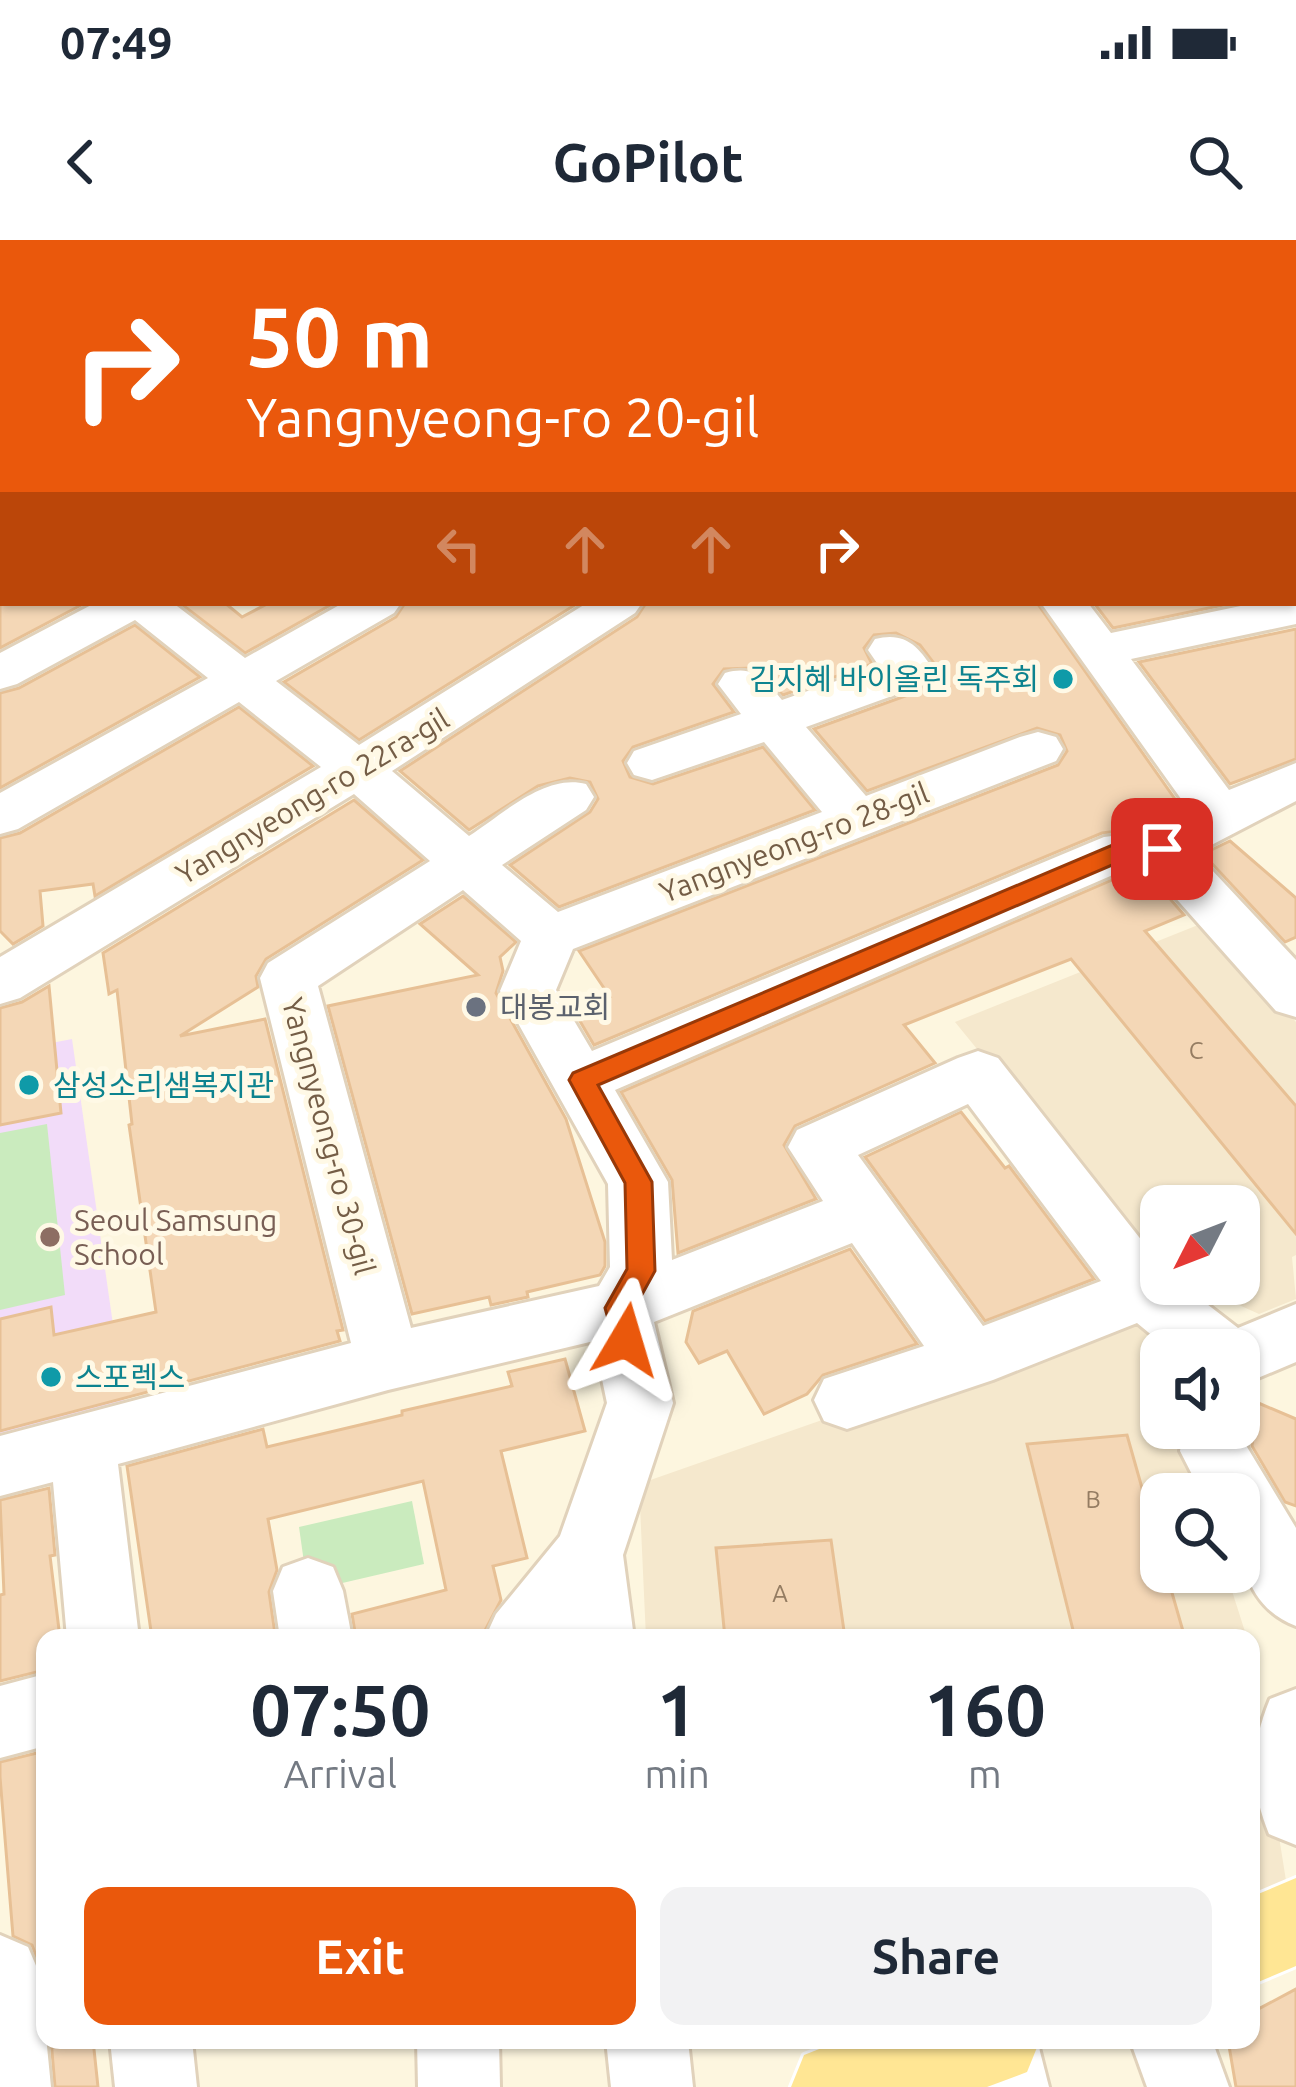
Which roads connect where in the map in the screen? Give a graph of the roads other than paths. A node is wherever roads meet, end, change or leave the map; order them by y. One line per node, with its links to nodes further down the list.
1 (124, 606): 9 (street)
2 (146, 606): 10 (street)
3 (373, 606): 10 (street)
4 (614, 606): 14 (street, Yangnyeong-ro 22ra-gil)
5 (1066, 606): 8 (street)
6 (1296, 609): 8 (street)
7 (892, 650): 11 (street)
8 (1099, 651): 17 (street)
9 (0, 673)
10 (244, 678): 14 (street); 18 (street)
11 (758, 702): 13 (street); 19 (street)
12 (1038, 748): 19 (street, Yangnyeong-ro 28-gil)
13 (652, 764)
14 (357, 769): 21 (street); 23 (street, Yangnyeong-ro 22ra-gil)
15 (1296, 781): 17 (street)
16 (568, 796): 21 (street)
17 (1220, 815): 20 (street)
18 (0, 816)
19 (855, 817): 22 (street, Yangnyeong-ro 28-gil)
20 (1162, 849): 24 (street); 25 (street)
21 (467, 862): 22 (street); 35 (street, Yangnyeong-ro 30-gil)
22 (551, 936): 25 (street)
23 (6, 971)
24 (1296, 996)
25 (582, 1080): 30 (street)
26 (862, 1212): 27 (street); 30 (street); 34 (street)
27 (1140, 1285)
28 (1140, 1294): 34 (street)
29 (1161, 1305): 31 (street)
30 (620, 1308): 35 (street); 40 (street)
31 (1191, 1329)
32 (1296, 1332): 33 (street)
33 (1260, 1348)
34 (970, 1360): 36 (street)
35 (388, 1362): 37 (street)
36 (847, 1400)
37 (83, 1446): 38 (street); 42 (street)
38 (0, 1466)
39 (1260, 1531): 41 (street)
40 (588, 1555): 43 (street); 44 (street)
41 (1296, 1592)
42 (102, 1629)
43 (528, 1629)
44 (597, 1629)
45 (36, 1712): 46 (street)
46 (0, 1722)
47 (1296, 1725): 48 (street)
48 (1296, 1807)
49 (1296, 1921): 50 (main road)
50 (1260, 1938)
51 (0, 1975): 59 (street)
52 (152, 2049): 60 (street)
53 (458, 2049): 61 (street)
54 (647, 2049): 62 (street)
55 (965, 2049): 63 (main road)
56 (991, 2049): 64 (main road)
57 (998, 2049): 65 (street)
58 (1174, 2049): 66 (street)
59 (10, 2087)
60 (156, 2087)
61 (459, 2087)
62 (652, 2087)
63 (836, 2087)
64 (969, 2087)
65 (1008, 2087)
66 (1188, 2087)

